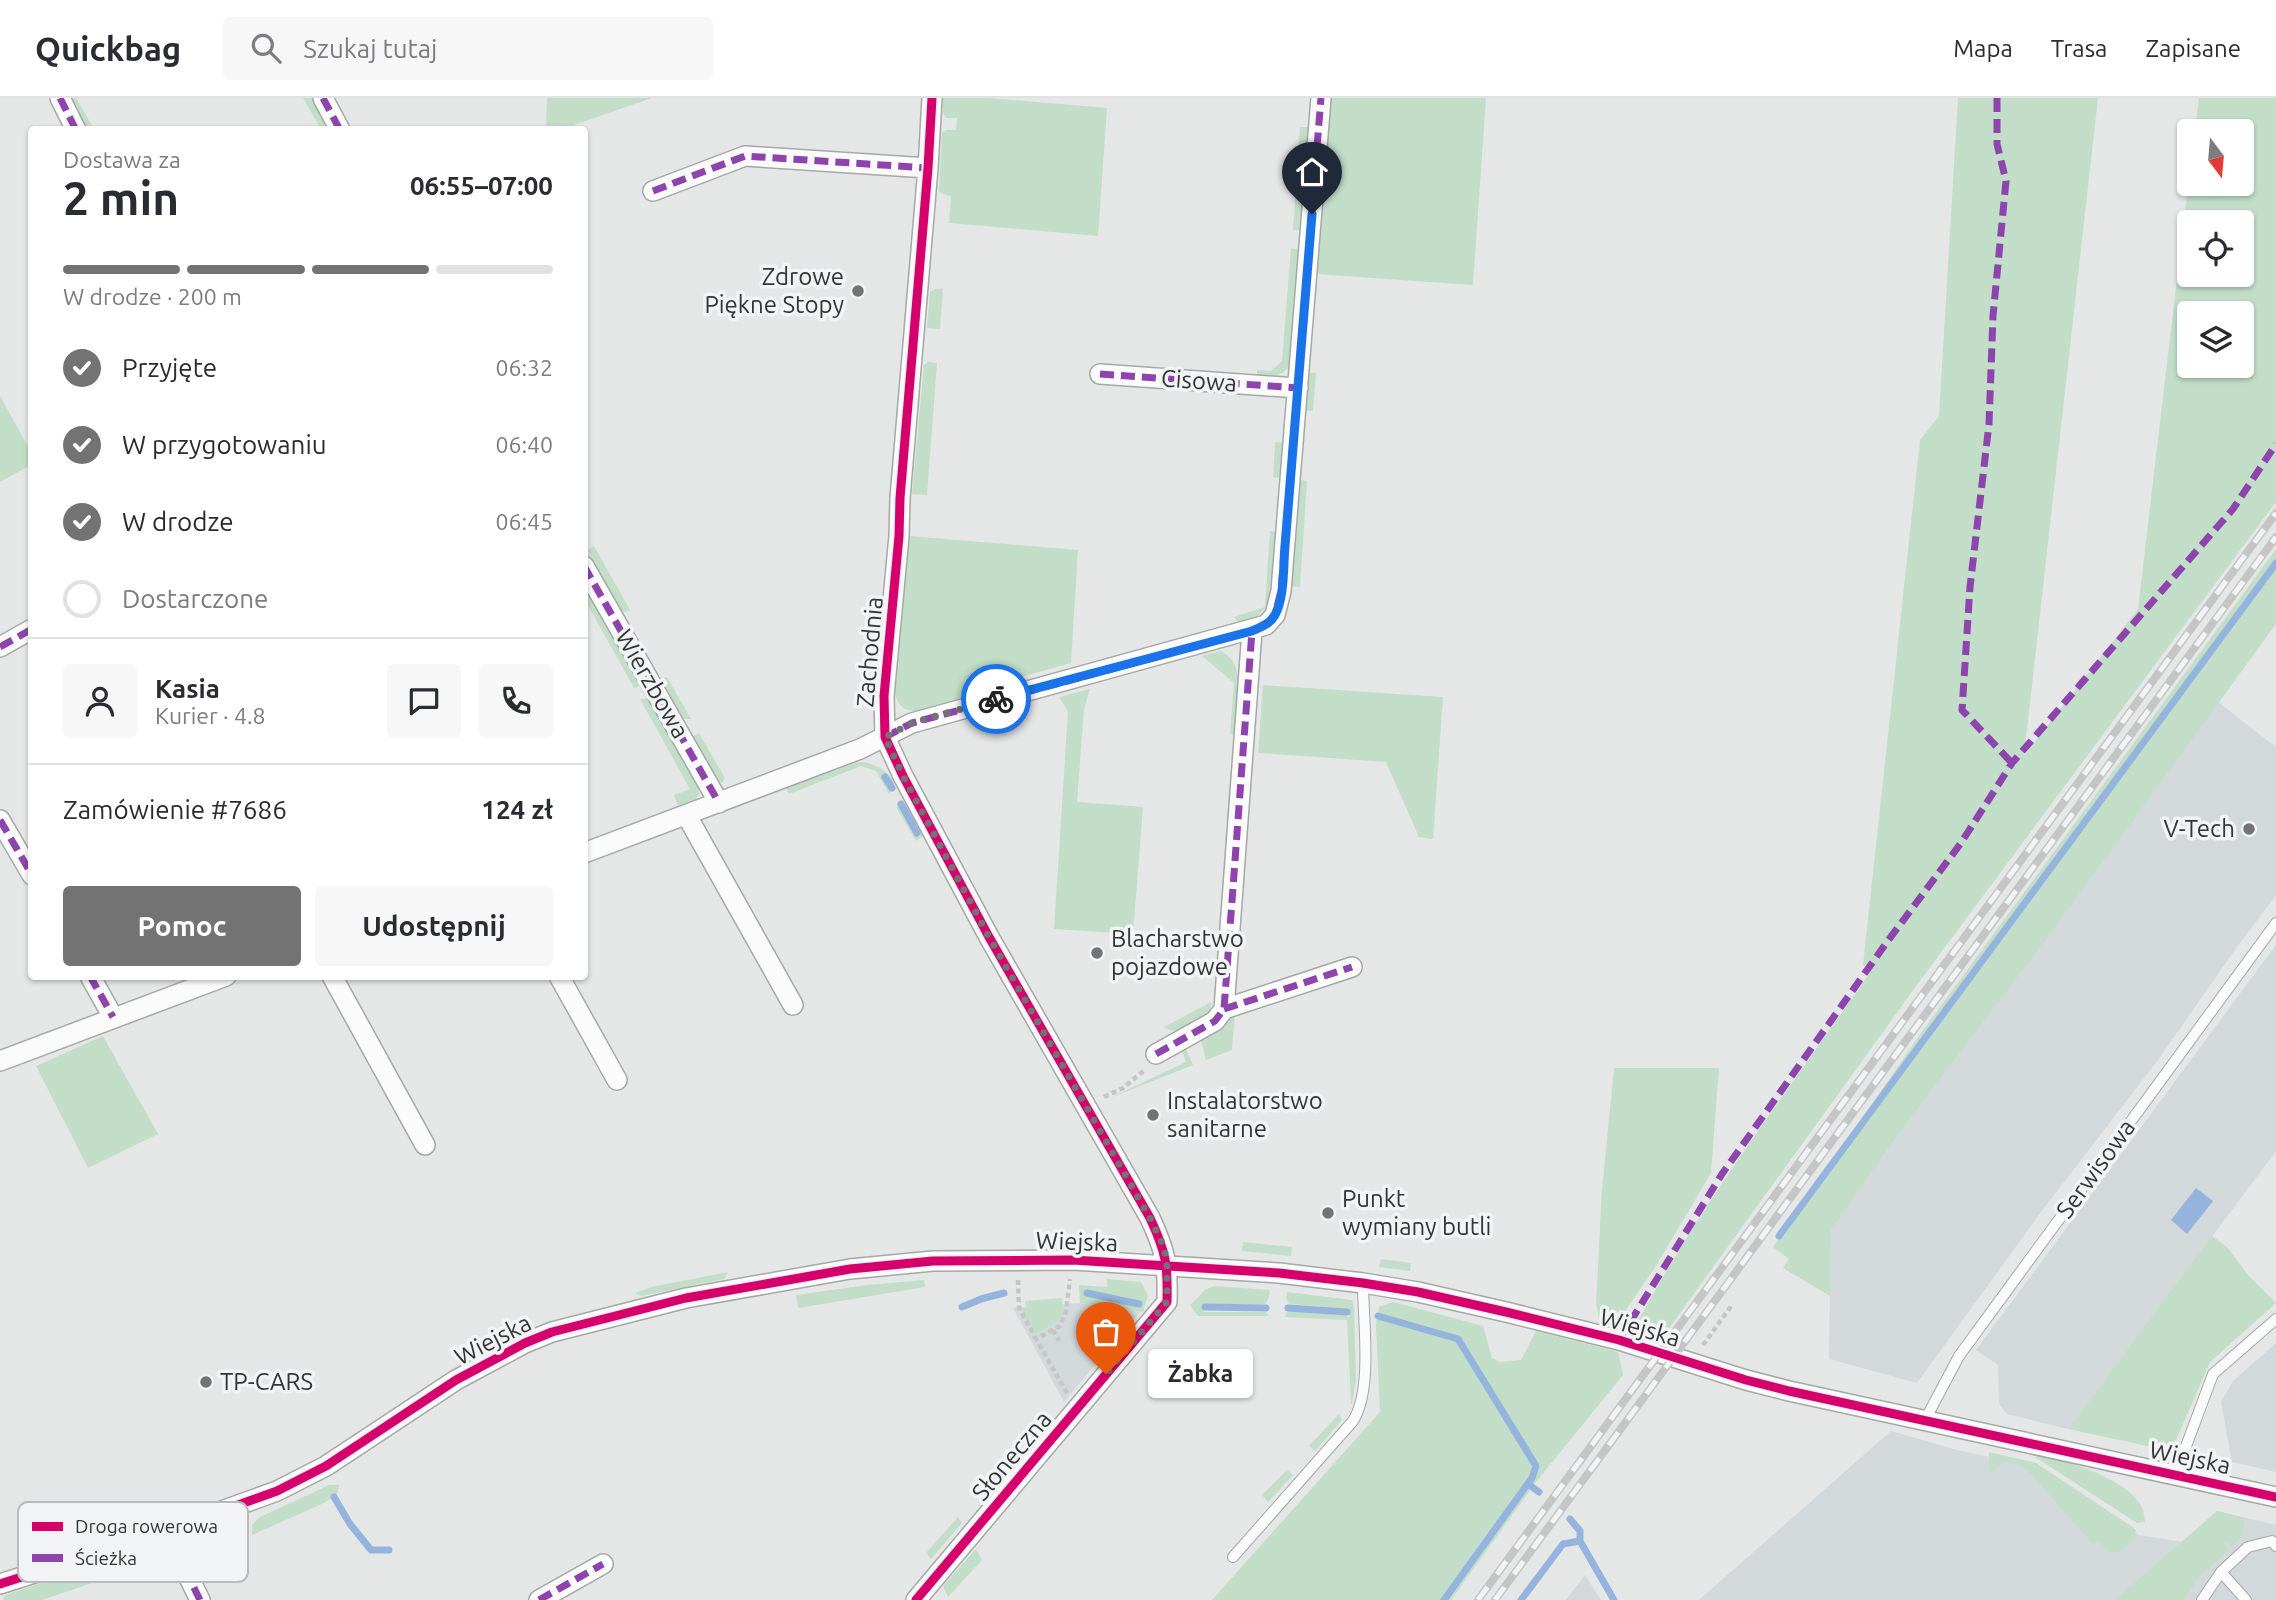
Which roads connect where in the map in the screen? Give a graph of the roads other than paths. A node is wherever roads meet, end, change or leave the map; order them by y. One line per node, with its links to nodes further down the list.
1 (61, 98): 5 (street)
2 (323, 98): 6 (street)
3 (932, 98): 7 (street, Zachodnia)
4 (1321, 98): 10 (street)
5 (74, 126)
6 (338, 126)
7 (928, 168): 8 (street); 15 (street, Zachodnia)
8 (653, 191)
9 (1100, 374): 10 (street, Cisowa)
10 (1298, 388): 13 (street)
11 (588, 573): 16 (street, Wierzbowa)
12 (28, 631): 14 (street)
13 (1252, 631): 15 (street); 28 (street)
14 (0, 647)
15 (885, 737): 16 (street); 34 (street, Zachodnia)
16 (719, 803): 17 (street)
17 (687, 816): 19 (street); 27 (street)
18 (0, 820): 20 (street)
19 (588, 852)
20 (28, 868)
21 (2276, 923): 37 (lane, Serwisowa)
22 (1352, 967): 28 (street)
23 (92, 980): 29 (street)
24 (215, 980): 29 (street)
25 (334, 980): 33 (street)
26 (561, 980): 32 (street)
27 (793, 1005)
28 (1224, 1009): 30 (street)
29 (113, 1017): 31 (street)
30 (1156, 1054)
31 (0, 1061)
32 (617, 1080)
33 (425, 1145)
34 (1167, 1265): 35 (street, Wiejska); 40 (street, Wiejska); 50 (street, Słoneczna)
35 (1363, 1283): 37 (street, Wiejska); 42 (lane)
36 (2276, 1319): 38 (lane)
37 (1925, 1420): 38 (street, Wiejska)
38 (2177, 1474): 39 (street, Wiejska)
39 (2276, 1497)
40 (246, 1502)
41 (2276, 1546): 44 (lane)
42 (1233, 1558)
43 (604, 1564): 49 (street)
44 (2221, 1572): 51 (lane); 52 (lane)
45 (18, 1578): 47 (street, Wiejska)
46 (191, 1582): 48 (street)
47 (0, 1584)
48 (200, 1600)
49 (539, 1600)
50 (916, 1600)
51 (2202, 1600)
52 (2246, 1600)

